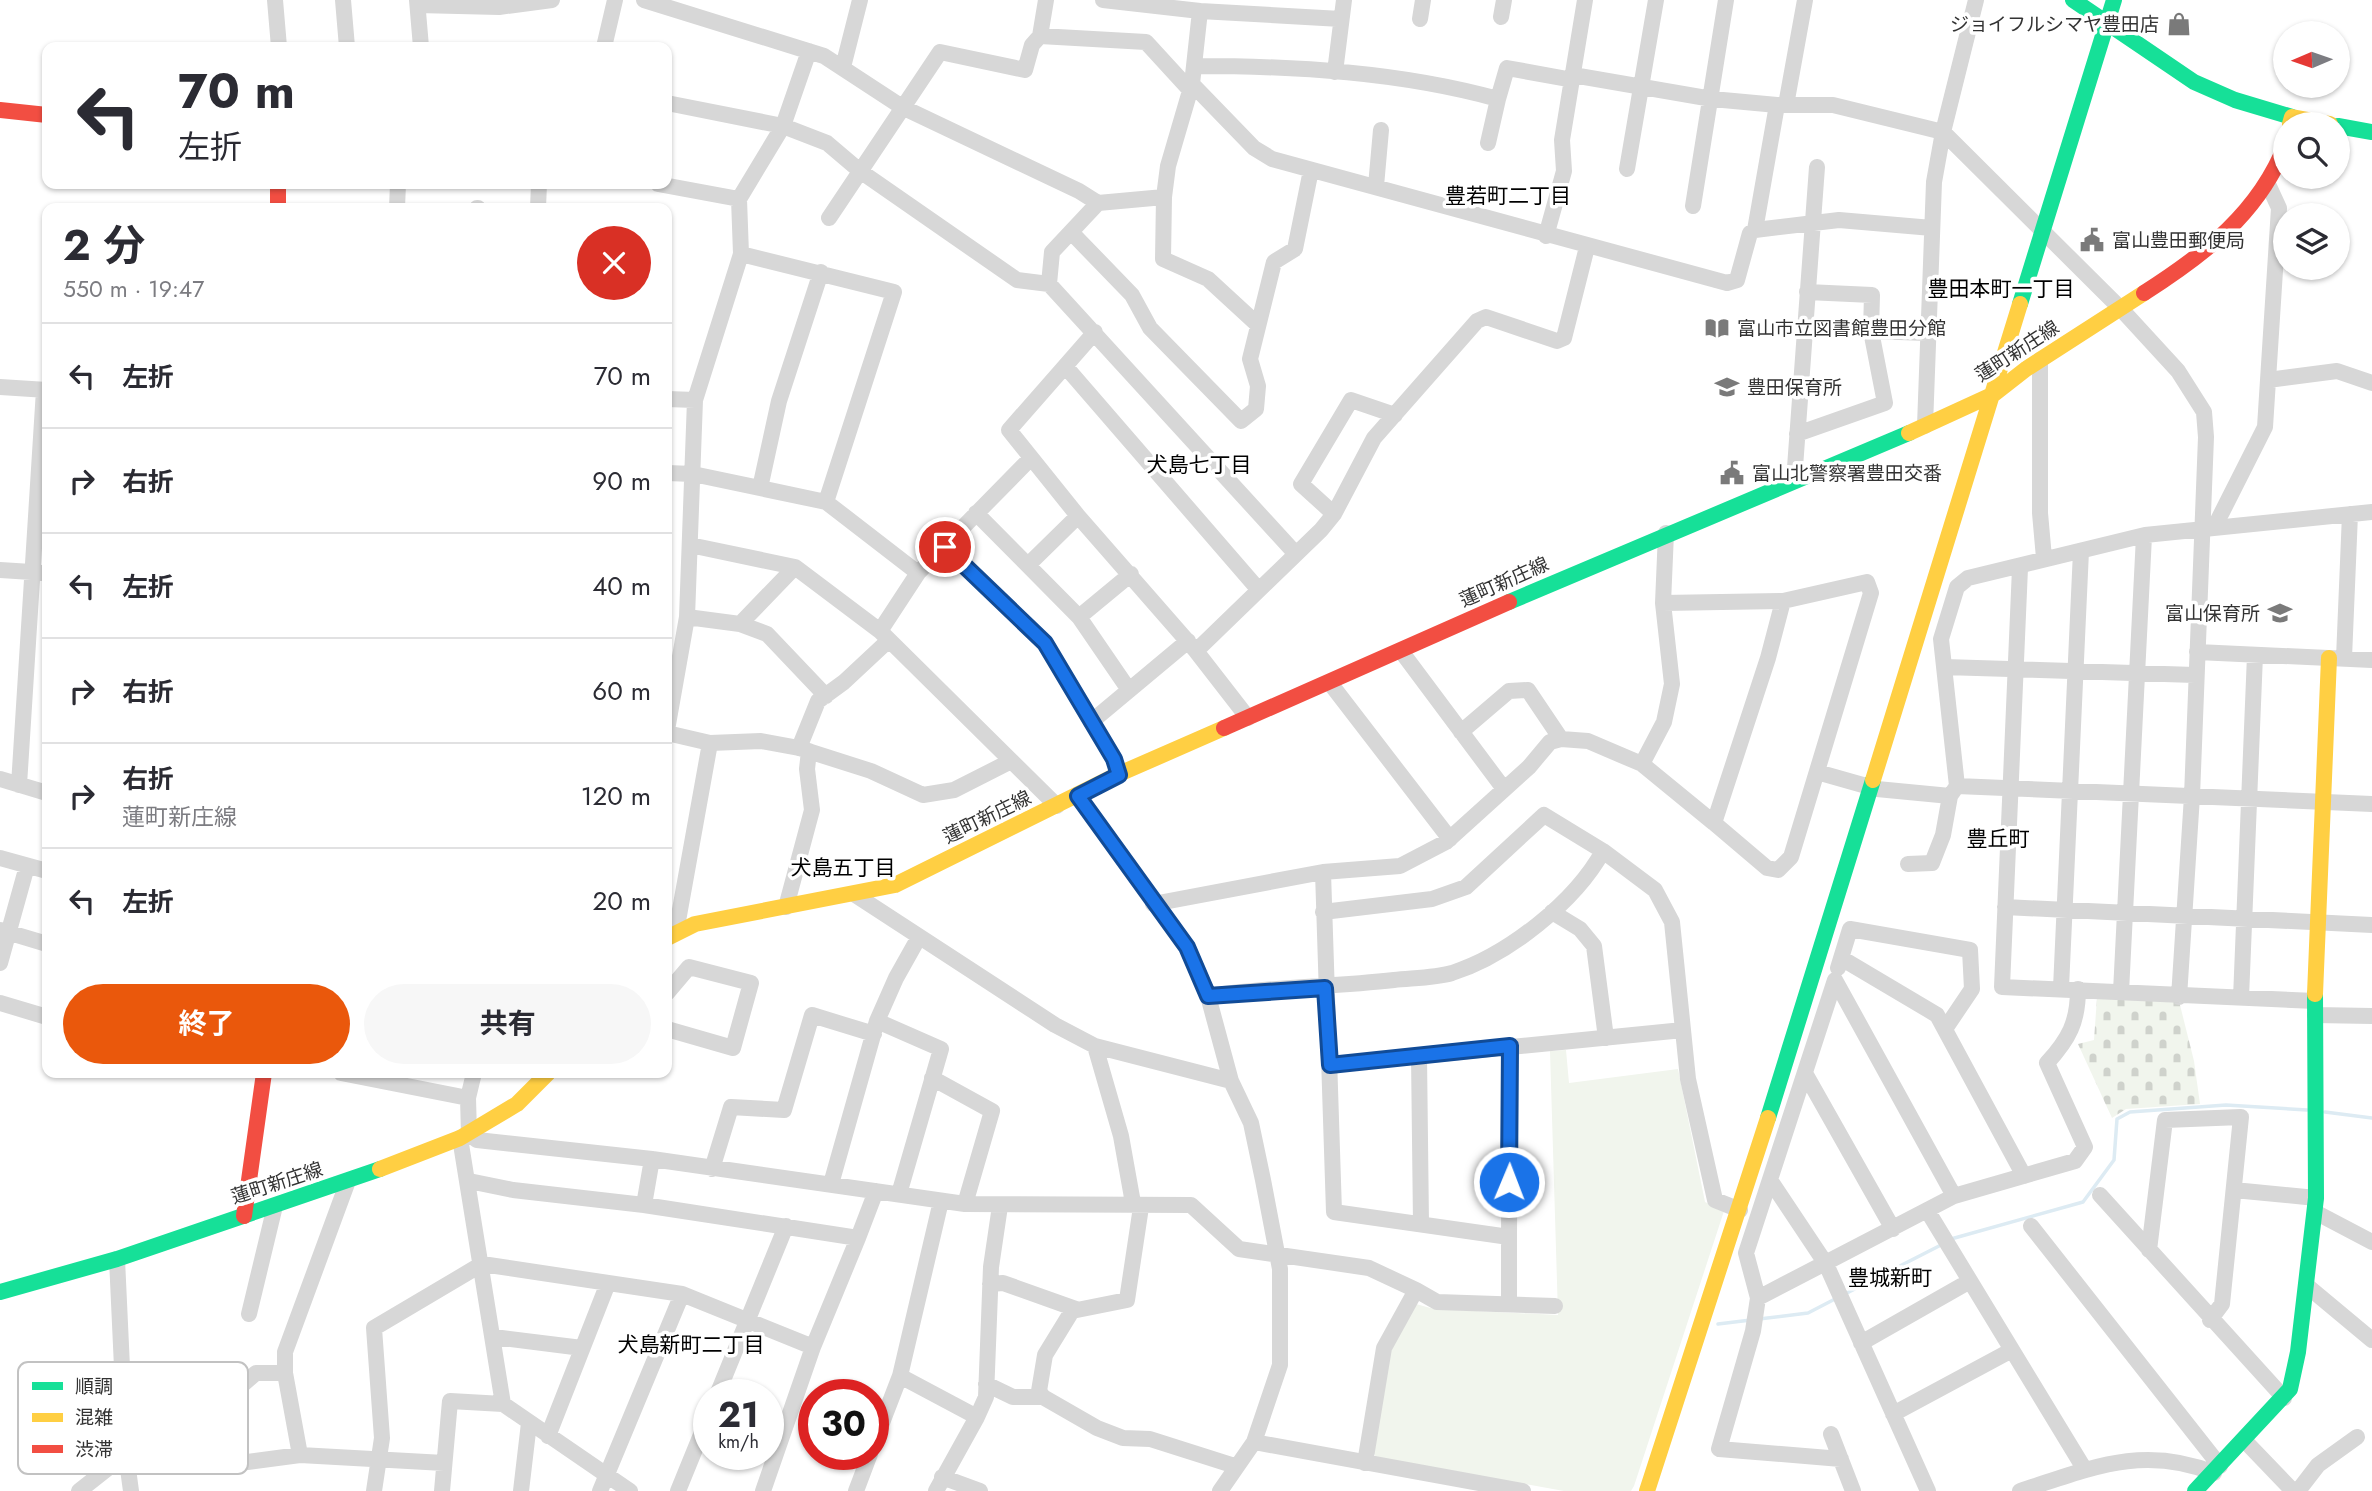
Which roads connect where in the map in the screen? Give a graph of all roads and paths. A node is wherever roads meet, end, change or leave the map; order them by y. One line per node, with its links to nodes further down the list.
1 (275, 0): 26 (street)
2 (344, 0): 27 (street)
3 (552, 0): 19 (street)
4 (615, 0): 29 (street)
5 (644, 0): 30 (street)
6 (860, 0): 32 (street)
7 (1046, 0): 25 (street)
8 (1112, 0): 20 (street)
9 (1344, 0): 22 (street)
10 (1423, 0): 23 (street)
11 (1504, 0): 21 (street)
12 (1585, 0): 34 (street)
13 (1656, 0): 36 (street)
14 (1726, 0): 38 (street)
15 (1805, 0): 40 (street)
16 (1976, 0): 48 (street)
17 (2073, 0): 24 (street)
18 (2115, 0): 24 (street)
19 (418, 2): 28 (street)
20 (1200, 11): 22 (street); 31 (street)
21 (1501, 18)
22 (1341, 19): 33 (street)
23 (1420, 19)
24 (2108, 20): 44 (street); 68 (street)
25 (1040, 36): 35 (street); 41 (street)
26 (279, 42)
27 (346, 42)
28 (421, 42)
29 (605, 42)
30 (809, 51): 32 (street); 45 (street)
31 (1194, 66): 33 (street); 35 (street)
32 (844, 67): 41 (street)
33 (1335, 72): 37 (street)
34 (1573, 78): 36 (street); 37 (street); 69 (street)
35 (1191, 87): 53 (street); 59 (street)
36 (1640, 88): 38 (street); 52 (street)
37 (1498, 99): 50 (street)
38 (1712, 99): 40 (street); 62 (street)
39 (672, 104): 45 (street)
40 (1782, 105): 48 (street); 66 (street)
41 (902, 107): 54 (street); 61 (street)
42 (0, 110): 43 (street)
43 (42, 114)
44 (2273, 115)
45 (783, 126): 54 (street); 60 (street)
46 (2350, 128): 49 (street)
47 (1381, 131): 57 (street)
48 (1943, 132): 65 (street); 68 (street)
49 (2372, 132)
50 (1489, 143)
51 (1817, 167): 64 (street)
52 (1627, 169)
53 (1311, 170): 57 (street); 76 (street)
54 (860, 171): 63 (street); 73 (street)
55 (2273, 173): 56 (street, 蓮町新庄線)
56 (2268, 184): 75 (street, 蓮町新庄線); 82 (street)
57 (1376, 186): 69 (street)
58 (672, 187): 60 (street)
59 (1164, 197): 61 (street); 76 (street)
60 (739, 199): 71 (street)
61 (1098, 203): 67 (street)
62 (1693, 206)
63 (829, 218)
64 (1812, 222): 65 (street); 66 (street); 74 (street)
65 (1932, 228): 79 (street)
66 (1755, 230): 70 (street)
67 (1070, 232): 73 (street); 76 (street)
68 (2044, 232): 75 (street); 86 (street)
69 (1546, 236): 70 (street)
70 (1587, 247): 89 (street)
71 (741, 254): 72 (street); 88 (street)
72 (821, 272): 96 (street); 97 (street)
73 (1049, 284): 78 (street)
74 (1807, 292): 77 (street); 91 (street)
75 (2122, 310): 80 (street, 蓮町新庄線); 104 (street)
76 (1258, 325)
77 (1871, 331): 79 (street); 91 (street)
78 (1095, 332): 81 (street); 110 (street)
79 (1927, 333): 90 (street)
80 (2040, 360): 86 (street, 蓮町新庄線); 111 (street)
81 (1065, 366): 92 (street); 119 (street)
82 (2268, 380): 83 (street); 104 (street)
83 (2372, 383)
84 (0, 387): 85 (street)
85 (42, 390)
86 (1994, 394): 90 (street, 蓮町新庄線); 154 (street)
87 (672, 399): 88 (street)
88 (695, 400): 94 (street)
89 (1395, 415): 101 (street); 101 (street)
90 (1925, 426): 95 (street, 蓮町新庄線)
91 (1797, 434): 95 (street)
92 (1031, 458): 100 (street); 103 (street)
93 (672, 473): 94 (street)
94 (694, 474): 96 (street); 107 (street)
95 (1794, 481): 105 (street, 蓮町新庄線)
96 (760, 488): 97 (street)
97 (826, 502): 117 (street)
98 (42, 512): 116 (street)
99 (2372, 512): 102 (street)
100 (976, 513): 108 (street); 112 (street)
101 (1334, 514): 110 (street)
102 (2350, 514): 104 (street); 130 (street)
103 (1079, 516): 112 (street); 118 (street)
104 (2208, 528): 106 (street); 128 (street)
105 (1666, 533): 121 (street); 127 (street, 蓮町新庄線)
106 (2144, 536): 109 (street); 135 (street)
107 (691, 545): 113 (street); 122 (street)
108 (945, 547): 117 (street); 142 (street)
109 (2081, 551): 111 (street); 134 (street)
110 (1295, 553): 119 (street)
111 (2044, 558): 114 (street)
112 (1028, 565): 123 (street)
113 (795, 567): 124 (street); 125 (street)
114 (2020, 568): 132 (street); 133 (street)
115 (0, 570): 116 (street)
116 (40, 573): 153 (street)
117 (918, 573): 125 (street)
118 (1131, 574): 123 (street); 126 (street)
119 (1258, 589): 126 (street)
120 (1783, 601): 121 (street); 150 (street); 167 (street)
121 (1663, 603): 149 (street)
122 (687, 617): 124 (street); 140 (street)
123 (1079, 617): 138 (street)
124 (740, 624): 139 (street)
125 (884, 635): 139 (street); 148 (street)
126 (1192, 646): 138 (street); 141 (street)
127 (1401, 651): 137 (street, 蓮町新庄線); 143 (street)
128 (2197, 652): 129 (street); 136 (street)
129 (2255, 655): 130 (street); 163 (street)
130 (2337, 658): 131 (street); 164 (street)
131 (2372, 660)
132 (1944, 667): 133 (street); 158 (street)
133 (2015, 669): 134 (street); 155 (street)
134 (2075, 671): 135 (street); 157 (street)
135 (2137, 673): 136 (street); 160 (street)
136 (2196, 675): 162 (street)
137 (1330, 683): 141 (street, 蓮町新庄線); 168 (street)
138 (1129, 690): 142 (street)
139 (826, 696): 147 (street)
140 (672, 703)
141 (1248, 718): 151 (street, 蓮町新庄線)
142 (1091, 722): 151 (street)
143 (1461, 732): 145 (street); 156 (street)
144 (672, 733): 146 (street)
145 (1561, 739): 149 (street); 156 (street)
146 (710, 743): 147 (street); 187 (street)
147 (804, 750): 148 (street); 177 (street)
148 (1011, 761): 166 (street)
149 (1642, 764): 167 (street)
150 (1817, 772): 154 (street); 167 (street)
151 (1119, 775): 161 (street, 蓮町新庄線)
152 (0, 779): 153 (street)
153 (19, 785): 159 (street)
154 (1870, 786): 158 (street); 244 (street)
155 (2010, 788): 157 (street); 158 (street); 178 (street)
156 (1504, 789): 168 (street)
157 (2070, 790): 160 (street); 179 (street)
158 (1953, 791): 171 (street)
159 (42, 792)
160 (2132, 795): 162 (street); 182 (street)
161 (1078, 796): 166 (street, 蓮町新庄線); 176 (street)
162 (2192, 796): 163 (street); 183 (street)
163 (2250, 798): 164 (street); 184 (street)
164 (2324, 801): 165 (street); 185 (street)
165 (2372, 804)
166 (1057, 806): 175 (street, 蓮町新庄線)
167 (1714, 823)
168 (1450, 839): 174 (street)
169 (1603, 852): 180 (street); 181 (street); 210 (street)
170 (0, 858): 172 (street)
171 (1908, 864)
172 (27, 866): 173 (street); 188 (street)
173 (42, 870)
174 (1323, 872): 176 (street); 180 (street)
175 (854, 894): 177 (street, 蓮町新庄線); 190 (street)
176 (1153, 904): 200 (street)
177 (786, 907): 189 (street, 蓮町新庄線)
178 (2005, 907): 179 (street); 197 (street)
179 (2064, 910): 182 (street); 197 (street)
180 (1324, 912): 196 (street)
181 (1552, 912): 196 (street); 211 (street)
182 (2125, 913): 183 (street); 199 (street)
183 (2185, 916): 184 (street); 201 (street)
184 (2245, 919): 185 (street); 202 (street)
185 (2319, 922): 186 (street); 204 (street)
186 (2372, 925)
187 (672, 930)
188 (4, 931): 191 (street); 193 (street)
189 (672, 935)
190 (919, 937): 207 (street); 212 (street)
191 (42, 942)
192 (1841, 958): 194 (street); 208 (street); 208 (street)
193 (0, 963)
194 (1835, 981): 216 (street); 236 (street)
195 (672, 987): 209 (street)
196 (1325, 988): 200 (street); 215 (street)
197 (2061, 988): 198 (street)
198 (2078, 989): 199 (street); 227 (street)
199 (2121, 992): 201 (street)
200 (1208, 996): 222 (street)
201 (2179, 997): 202 (street)
202 (2241, 998): 204 (street)
203 (0, 1003): 205 (street)
204 (2315, 1008): 206 (street); 241 (street)
205 (42, 1016)
206 (2372, 1016)
207 (875, 1027): 221 (street); 226 (street); 231 (street)
208 (1945, 1029): 227 (street)
209 (672, 1030)
210 (1683, 1030): 211 (street); 244 (street)
211 (1606, 1038): 213 (street)
212 (1095, 1046): 222 (street); 240 (street)
213 (1510, 1046): 214 (street); 251 (street)
214 (1419, 1056): 215 (street); 247 (street)
215 (1330, 1065): 247 (street)
216 (1806, 1075): 228 (street); 250 (street)
217 (263, 1078): 246 (street)
218 (366, 1078): 223 (street)
219 (473, 1078): 223 (street)
220 (543, 1078): 224 (street, 蓮町新庄線)
221 (932, 1078): 234 (street); 238 (street)
222 (1231, 1081): 255 (street)
223 (468, 1098): 224 (street)
224 (464, 1136): 225 (street); 229 (street, 蓮町新庄線); 230 (street)
225 (652, 1159): 226 (street); 239 (street)
226 (712, 1169): 231 (street)
227 (2024, 1176): 236 (street)
228 (1770, 1180): 257 (street); 266 (street)
229 (348, 1181): 242 (street, 蓮町新庄線); 280 (street)
230 (469, 1181): 239 (street); 258 (street)
231 (831, 1184): 233 (street)
232 (2234, 1190): 241 (street); 254 (street); 271 (street)
233 (876, 1191): 234 (street); 252 (street)
234 (899, 1194): 237 (street)
235 (2101, 1195): 254 (street)
236 (1954, 1196): 245 (street)
237 (941, 1201): 238 (street); 281 (street)
238 (965, 1204): 243 (street)
239 (644, 1205): 248 (street)
240 (1137, 1205): 243 (street); 255 (street); 269 (street)
241 (2316, 1205): 253 (street); 262 (street)
242 (275, 1206): 246 (street, 蓮町新庄線); 270 (street)
243 (1000, 1206): 261 (street)
244 (1740, 1210): 324 (street)
245 (1927, 1210): 250 (street); 259 (street)
246 (244, 1216): 256 (street, 蓮町新庄線)
247 (1421, 1224): 251 (street)
248 (786, 1226): 252 (street); 272 (street)
249 (2031, 1226): 305 (street)
250 (1893, 1228): 257 (street)
251 (1509, 1237): 267 (street)
252 (858, 1238): 276 (street)
253 (2372, 1242)
254 (2149, 1250): 271 (street)
255 (1277, 1253): 263 (street); 296 (street)
256 (117, 1259): 264 (street, 蓮町新庄線); 279 (street)
257 (1825, 1264): 266 (street); 275 (street)
258 (482, 1265): 260 (street); 273 (street); 300 (street)
259 (1970, 1281): 275 (street); 278 (street)
260 (608, 1283): 265 (street); 277 (street)
261 (990, 1284): 269 (street); 284 (street)
262 (2306, 1285): 274 (street); 286 (street)
263 (1416, 1290): 267 (street); 303 (street)
264 (0, 1292)
265 (682, 1294): 272 (street); 309 (street)
266 (1758, 1298): 299 (street)
267 (1509, 1304): 268 (street)
268 (1555, 1306)
269 (1076, 1309): 285 (street)
270 (249, 1314)
271 (2210, 1320): 286 (street)
272 (747, 1321): 276 (street); 282 (street)
273 (494, 1337): 277 (street); 287 (street)
274 (2372, 1340)
275 (1861, 1343): 289 (street)
276 (813, 1347): 319 (street)
277 (582, 1348): 293 (street)
278 (2012, 1350): 289 (street); 307 (street)
279 (122, 1362)
280 (285, 1373): 283 (street); 297 (street)
281 (900, 1376): 288 (street); 290 (street)
282 (723, 1379)
283 (248, 1380)
284 (986, 1384): 285 (street); 290 (street)
285 (1043, 1397): 304 (street)
286 (2284, 1398): 295 (street)
287 (503, 1404): 291 (street); 302 (street)
288 (889, 1405)
289 (1893, 1414): 326 (street)
290 (977, 1417): 310 (street)
291 (529, 1423): 293 (street); 315 (street)
292 (1830, 1434): 299 (street)
293 (548, 1436): 309 (street)
294 (2357, 1437): 329 (street)
295 (2244, 1440): 305 (street); 329 (street)
296 (1254, 1442): 303 (street); 304 (street)
297 (300, 1455): 300 (street); 301 (street)
298 (693, 1455): 318 (street)
299 (1841, 1459): 325 (street)
300 (378, 1460): 302 (street); 313 (street)
301 (248, 1462)
302 (444, 1463): 314 (street)
303 (1365, 1463): 311 (street)
304 (1235, 1466): 322 (street)
305 (2217, 1469): 307 (street); 328 (street)
306 (864, 1470): 320 (street)
307 (2085, 1470): 327 (street)
308 (101, 1474): 312 (street)
309 (608, 1476): 316 (street); 317 (street)
310 (939, 1484): 321 (street)
311 (1461, 1486): 323 (street)
312 (79, 1491)
313 (374, 1491)
314 (442, 1491)
315 (521, 1491)
316 (600, 1491)
317 (630, 1491)
318 (678, 1491)
319 (763, 1491)
320 (856, 1491)
321 (980, 1491)
322 (1220, 1491)
323 (1523, 1491)
324 (1647, 1491)
325 (1853, 1491)
326 (1928, 1491)
327 (2020, 1491)
328 (2195, 1491)
329 (2295, 1491)

